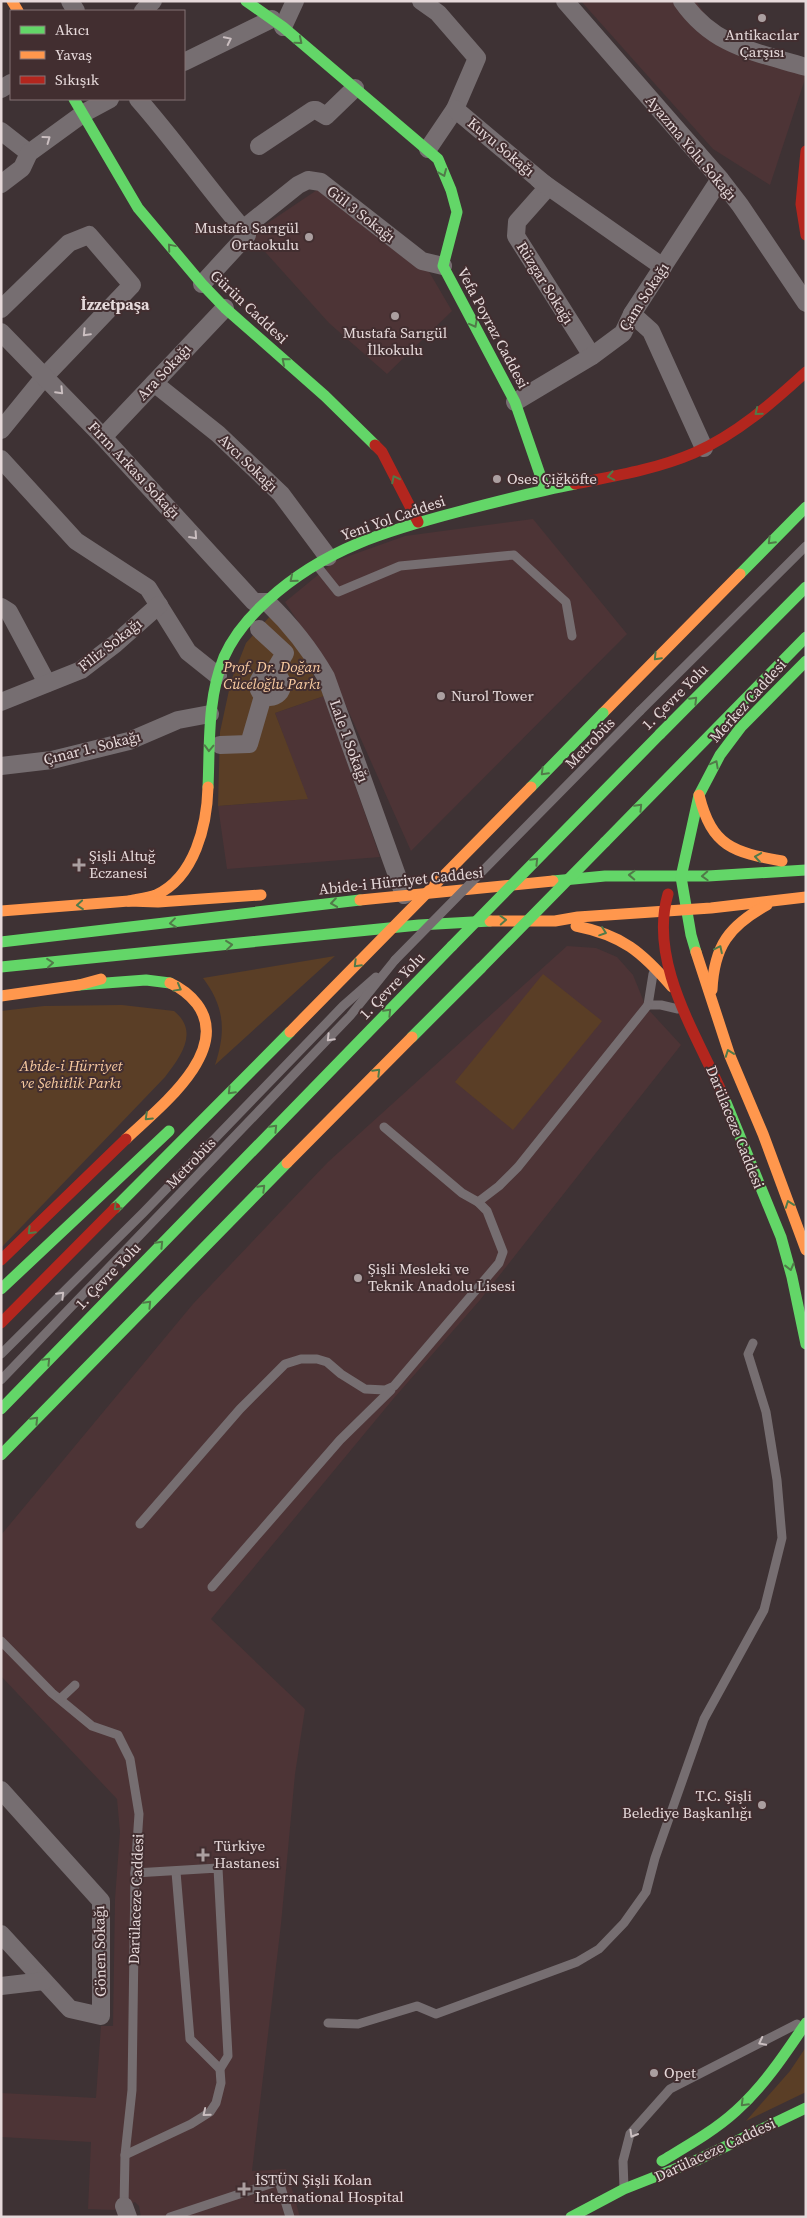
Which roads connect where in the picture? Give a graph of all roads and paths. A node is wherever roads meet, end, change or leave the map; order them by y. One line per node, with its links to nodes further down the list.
1 (153, 1): 7 (street)
2 (246, 1): 8 (main road, Vefa Poyraz Caddesi)
3 (421, 1): 15 (street)
4 (566, 1): 21 (street, Ayazma Yolu Sokağı)
5 (682, 1): 10 (street)
6 (294, 2): 8 (street)
7 (144, 10)
8 (277, 23): 9 (street, one-way to 8); 11 (main road, Vefa Poyraz Caddesi, one-way to 11)
9 (185, 62)
10 (806, 67)
11 (355, 88): 17 (street); 18 (main road, Vefa Poyraz Caddesi)
12 (106, 100): 14 (street)
13 (139, 100): 24 (street)
14 (79, 106): 20 (street, one-way to 14); 28 (main road, Gürün Caddesi, one-way to 14)
15 (455, 109): 18 (street); 23 (street, Kuyu Sokağı)
16 (1, 131): 20 (street)
17 (259, 146)
18 (428, 149): 26 (main road, Vefa Poyraz Caddesi, one-way to 26)
19 (806, 151): 25 (main road)
20 (29, 152): 22 (street)
21 (720, 179): 27 (street, Çam Sokağı); 29 (street, Ayazma Yolu Sokağı)
22 (1, 184)
23 (548, 186): 27 (street, Kuyu Sokağı); 34 (street, Rüzgar Sokağı)
24 (244, 229): 26 (street, Gül 3 Sokağı); 28 (street, Gül 3 Sokağı)
25 (806, 235)
26 (444, 266): 39 (main road, Vefa Poyraz Caddesi, one-way to 39)
27 (663, 267): 32 (street, Çam Sokağı)
28 (202, 284): 31 (main road, Gürün Caddesi)
29 (806, 303)
30 (1, 308): 36 (street, one-way to 36)
31 (225, 308): 38 (street, Ara Sokağı); 46 (main road, Gürün Caddesi, one-way to 31)
32 (632, 314): 34 (street, Çam Sokağı); 42 (street)
33 (1, 332): 36 (street, Fırın Arkası Sokağı)
34 (592, 356): 39 (street, Çam Sokağı)
35 (806, 372): 37 (main road, Yeni Yol Caddesi)
36 (45, 376): 40 (street); 41 (street, Fırın Arkası Sokağı, one-way to 41)
37 (801, 380): 42 (main road, Yeni Yol Caddesi, one-way to 42)
38 (154, 382): 41 (street, Ara Sokağı); 48 (street, Avcı Sokağı)
39 (515, 402): 44 (main road, Vefa Poyraz Caddesi)
40 (1, 430)
41 (104, 437): 50 (street, Fırın Arkası Sokağı, one-way to 50)
42 (704, 448): 44 (main road, Yeni Yol Caddesi, one-way to 44)
43 (1, 459): 51 (street)
44 (545, 490): 46 (main road, Yeni Yol Caddesi)
45 (806, 507): 92 (main road, one-way to 92, bridge)
46 (418, 522): 48 (main road, Yeni Yol Caddesi)
47 (806, 546): 82 (lane, Metrobüs, bridge)
48 (321, 560): 50 (main road, Yeni Yol Caddesi, one-way to 50); 54 (lane)
49 (806, 586): 106 (main road, 1. Çevre Yolu, one-way to 49, bridge)
50 (268, 602): 57 (main road, Yeni Yol Caddesi); 69 (street, Lale 1 Sokağı)
51 (159, 605): 57 (street); 58 (street, Filiz Sokağı)
52 (1, 607): 58 (street)
53 (259, 629): 61 (street)
54 (572, 636)
55 (806, 637): 107 (main road, one-way to 55, bridge)
56 (806, 661): 63 (main road, Merkez Caddesi, one-way to 56)
57 (218, 676): 60 (main road, Yeni Yol Caddesi)
58 (47, 683): 59 (street, Filiz Sokağı)
59 (1, 702)
60 (210, 714): 62 (street, Çınar 1. Sokağı); 72 (main road, Yeni Yol Caddesi, one-way to 72)
61 (220, 745)
62 (1, 766)
63 (699, 795): 64 (main road, one-way to 63); 66 (main road, Merkez Caddesi)
64 (806, 865)
65 (806, 870): 66 (main road, Abide-i Hürriyet Caddesi, one-way to 66)
66 (681, 877): 69 (main road, Abide-i Hürriyet Caddesi, one-way to 69); 74 (main road, Darülaceze Caddesi); 76 (main road, Darülaceze Caddesi); 77 (main road)
67 (334, 891): 70 (main road)
68 (273, 894): 72 (main road)
69 (404, 895): 70 (main road, Abide-i Hürriyet Caddesi)
70 (382, 897): 80 (main road, Abide-i Hürriyet Caddesi, one-way to 80)
71 (806, 897): 73 (main road)
72 (129, 901): 75 (main road, one-way to 75)
73 (775, 901): 74 (main road); 89 (main road, one-way to 73)
74 (687, 909): 76 (main road); 89 (main road, Darülaceze Caddesi)
75 (1, 911)
76 (664, 912): 77 (main road); 87 (main road, Darülaceze Caddesi)
77 (632, 915): 78 (main road)
78 (555, 921): 79 (main road, one-way to 78); 83 (main road, one-way to 83)
79 (419, 925): 81 (main road); 84 (main road, one-way to 79)
80 (1, 942)
81 (349, 944)
82 (395, 960): 103 (lane, Metrobüs, one-way to 82); 104 (lane, Metrobüs, one-way to 104)
83 (653, 964): 87 (main road); 90 (lane)
84 (1, 967)
85 (168, 970): 86 (main road)
86 (78, 985): 88 (main road); 98 (main road, one-way to 98)
87 (676, 992): 91 (main road, Darülaceze Caddesi)
88 (1, 996)
89 (712, 997): 97 (main road, Darülaceze Caddesi, one-way to 89)
90 (648, 1005): 91 (lane); 96 (lane)
91 (686, 1012): 102 (main road, Darülaceze Caddesi, one-way to 102)
92 (290, 1032): 93 (main road); 100 (main road, one-way to 100)
93 (222, 1084)
94 (174, 1125): 99 (main road)
95 (384, 1127): 96 (lane)
96 (478, 1202): 105 (lane)
97 (806, 1250)
98 (1, 1260)
99 (1, 1289)
100 (1, 1323)
101 (753, 1343): 120 (lane)
102 (806, 1344)
103 (1, 1354)
104 (1, 1380)
105 (394, 1386): 108 (lane); 109 (lane)
106 (1, 1409)
107 (1, 1455)
108 (140, 1524)
109 (212, 1587)
110 (1, 1641): 112 (lane, Darülaceze Caddesi)
111 (75, 1685): 112 (lane)
112 (60, 1699): 115 (lane, Darülaceze Caddesi)
113 (1, 1790): 117 (street, Gönen Sokağı)
114 (176, 1872): 115 (lane); 121 (lane); 121 (lane)
115 (136, 1873): 123 (lane, Darülaceze Caddesi)
116 (1, 1934): 117 (street, Gönen Sokağı)
117 (44, 1981): 118 (street)
118 (1, 1986)
119 (806, 2021): 124 (main road, Darülaceze Caddesi, one-way to 124); 124 (lane, one-way to 124)
120 (328, 2024)
121 (220, 2069): 123 (lane, one-way to 123)
122 (806, 2108): 124 (main road, Darülaceze Caddesi)
123 (125, 2155): 125 (lane, Darülaceze Caddesi)
124 (624, 2189): 128 (main road, Darülaceze Caddesi)
125 (126, 2211)
126 (170, 2217): 127 (lane)
127 (290, 2217)
128 (571, 2217)

